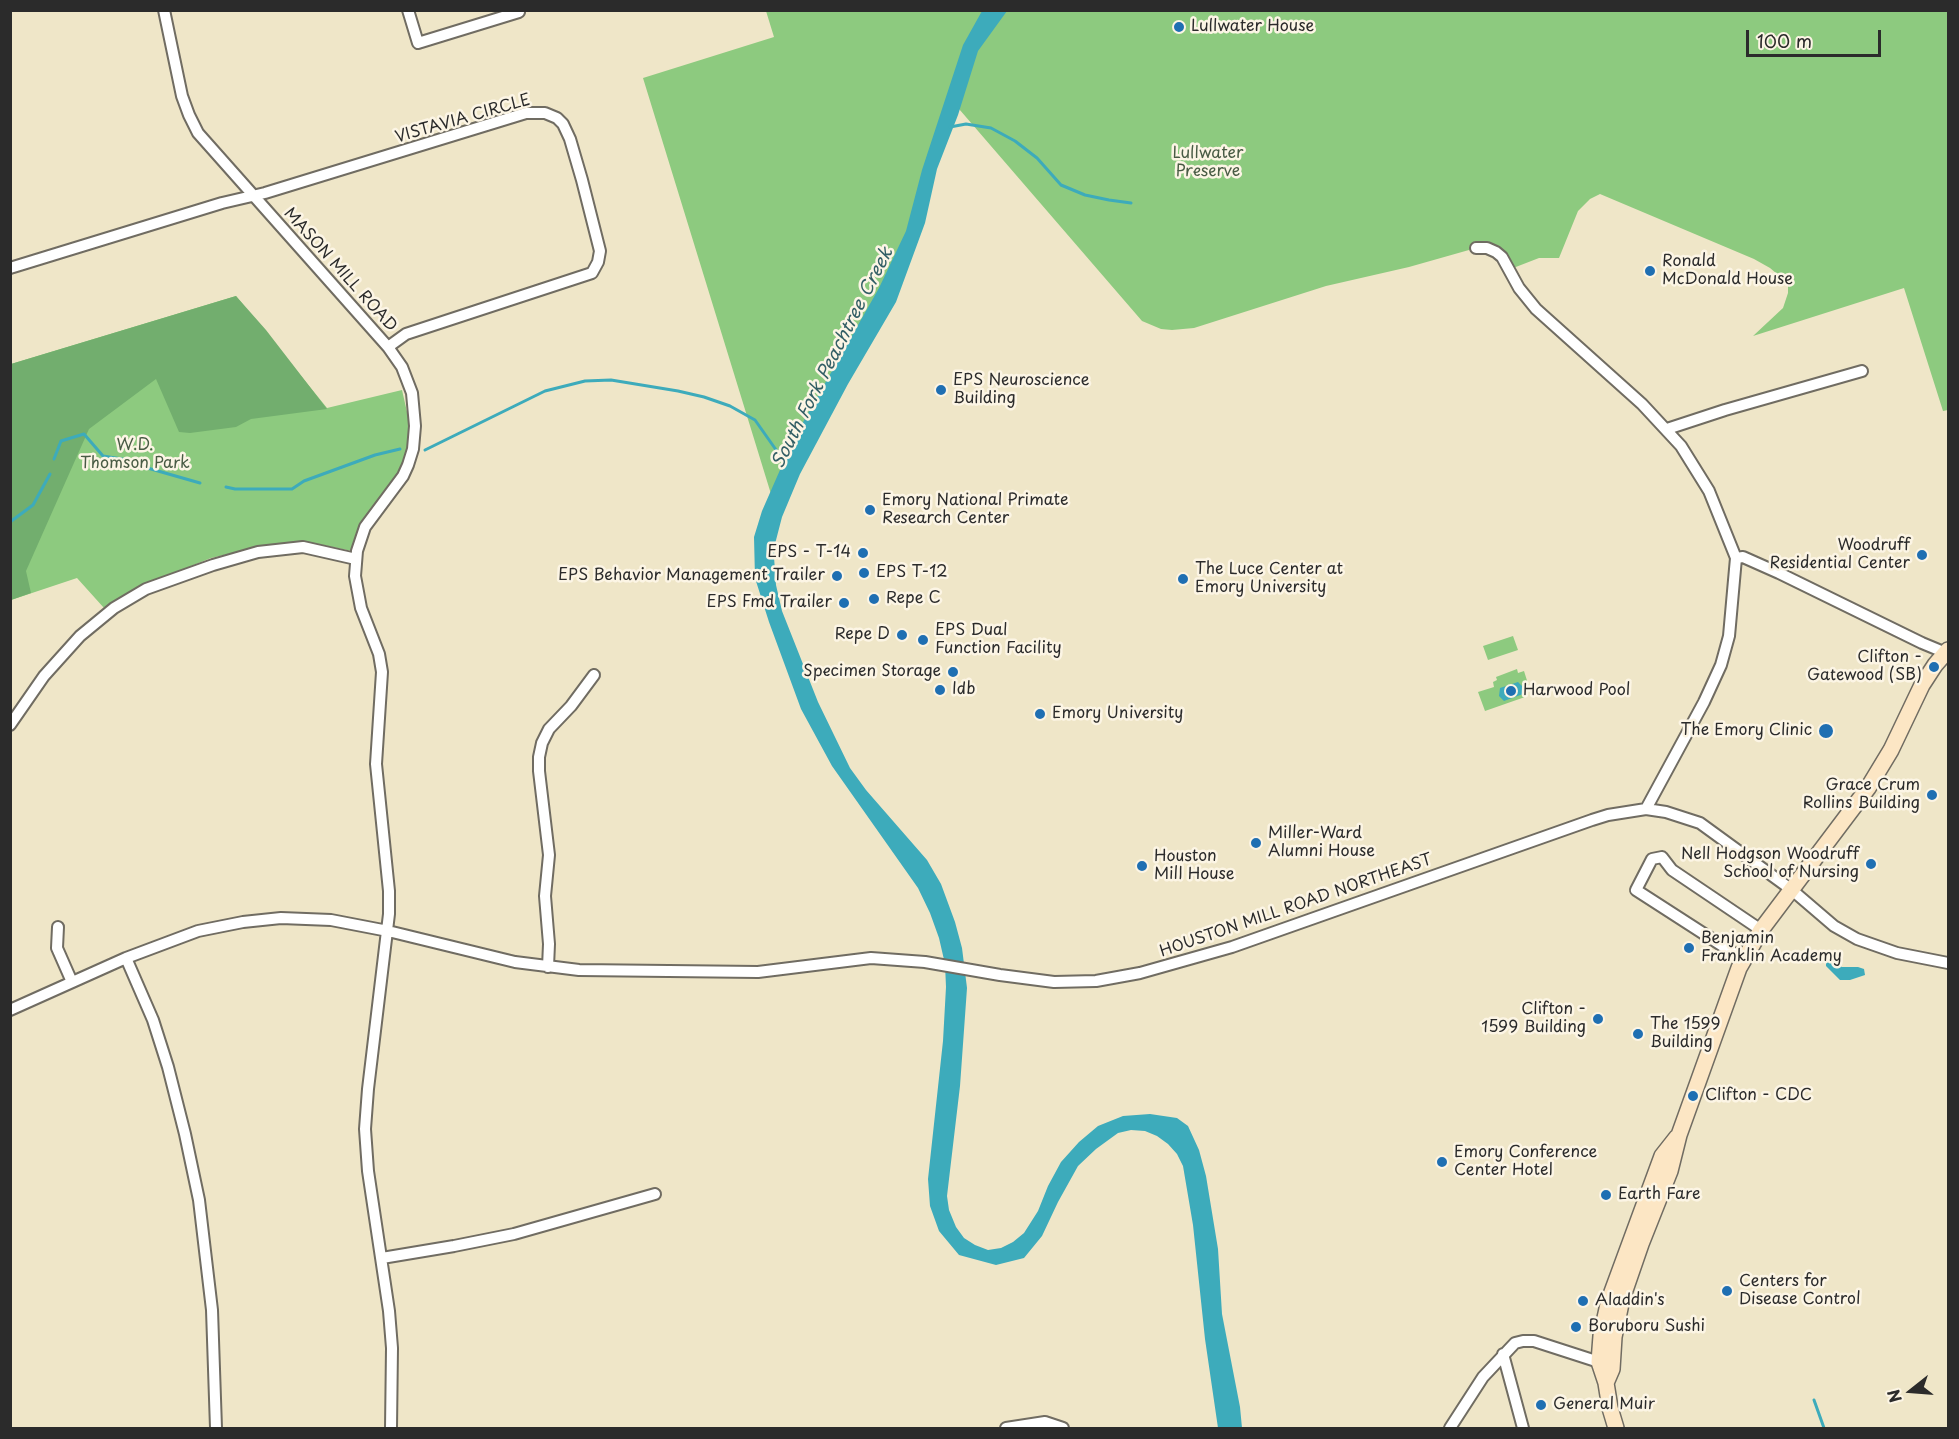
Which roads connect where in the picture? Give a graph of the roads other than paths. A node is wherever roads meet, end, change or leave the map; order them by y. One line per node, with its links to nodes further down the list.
1 (164, 10): 4 (street, MASON MILL ROAD)
2 (408, 10): 3 (street)
3 (519, 12)
4 (254, 196): 6 (street, VISTAVIA CIRCLE); 7 (street, MASON MILL ROAD); 7 (street, VISTAVIA CIRCLE)
5 (1476, 248): 9 (street)
6 (10, 268)
7 (388, 347): 11 (street, MASON MILL ROAD)
8 (1862, 371): 9 (street)
9 (1667, 429): 10 (street)
10 (1736, 558): 12 (street); 15 (street)
11 (356, 559): 14 (street); 19 (street, MASON MILL ROAD)
12 (1947, 651): 16 (main road)
13 (594, 675): 23 (street)
14 (10, 725)
15 (1646, 809): 16 (street, HOUSTON MILL ROAD NORTHEAST); 23 (street, HOUSTON MILL ROAD NORTHEAST)
16 (1792, 890): 18 (main road); 22 (street, HOUSTON MILL ROAD NORTHEAST)
17 (58, 927): 24 (street)
18 (1761, 930): 21 (main road); 21 (street)
19 (388, 931): 20 (street, HOUSTON MILL ROAD NORTHEAST); 23 (street, HOUSTON MILL ROAD NORTHEAST); 28 (street, MASON MILL ROAD)
20 (126, 958): 24 (street, HOUSTON MILL ROAD NORTHEAST); 32 (street)
21 (1743, 959): 26 (main road)
22 (1948, 963)
23 (548, 967)
24 (72, 982): 25 (street, HOUSTON MILL ROAD NORTHEAST)
25 (10, 1010)
26 (1678, 1135): 30 (main road); 31 (main road)
27 (655, 1194): 28 (street)
28 (381, 1258): 33 (street, MASON MILL ROAD)
29 (1503, 1354): 30 (street); 36 (street); 37 (street)
30 (1599, 1362): 31 (main road)
31 (1606, 1383): 38 (main road)
32 (216, 1428)
33 (391, 1428)
34 (1006, 1428): 35 (street)
35 (1063, 1428)
36 (1450, 1428)
37 (1522, 1428)
38 (1616, 1428)

